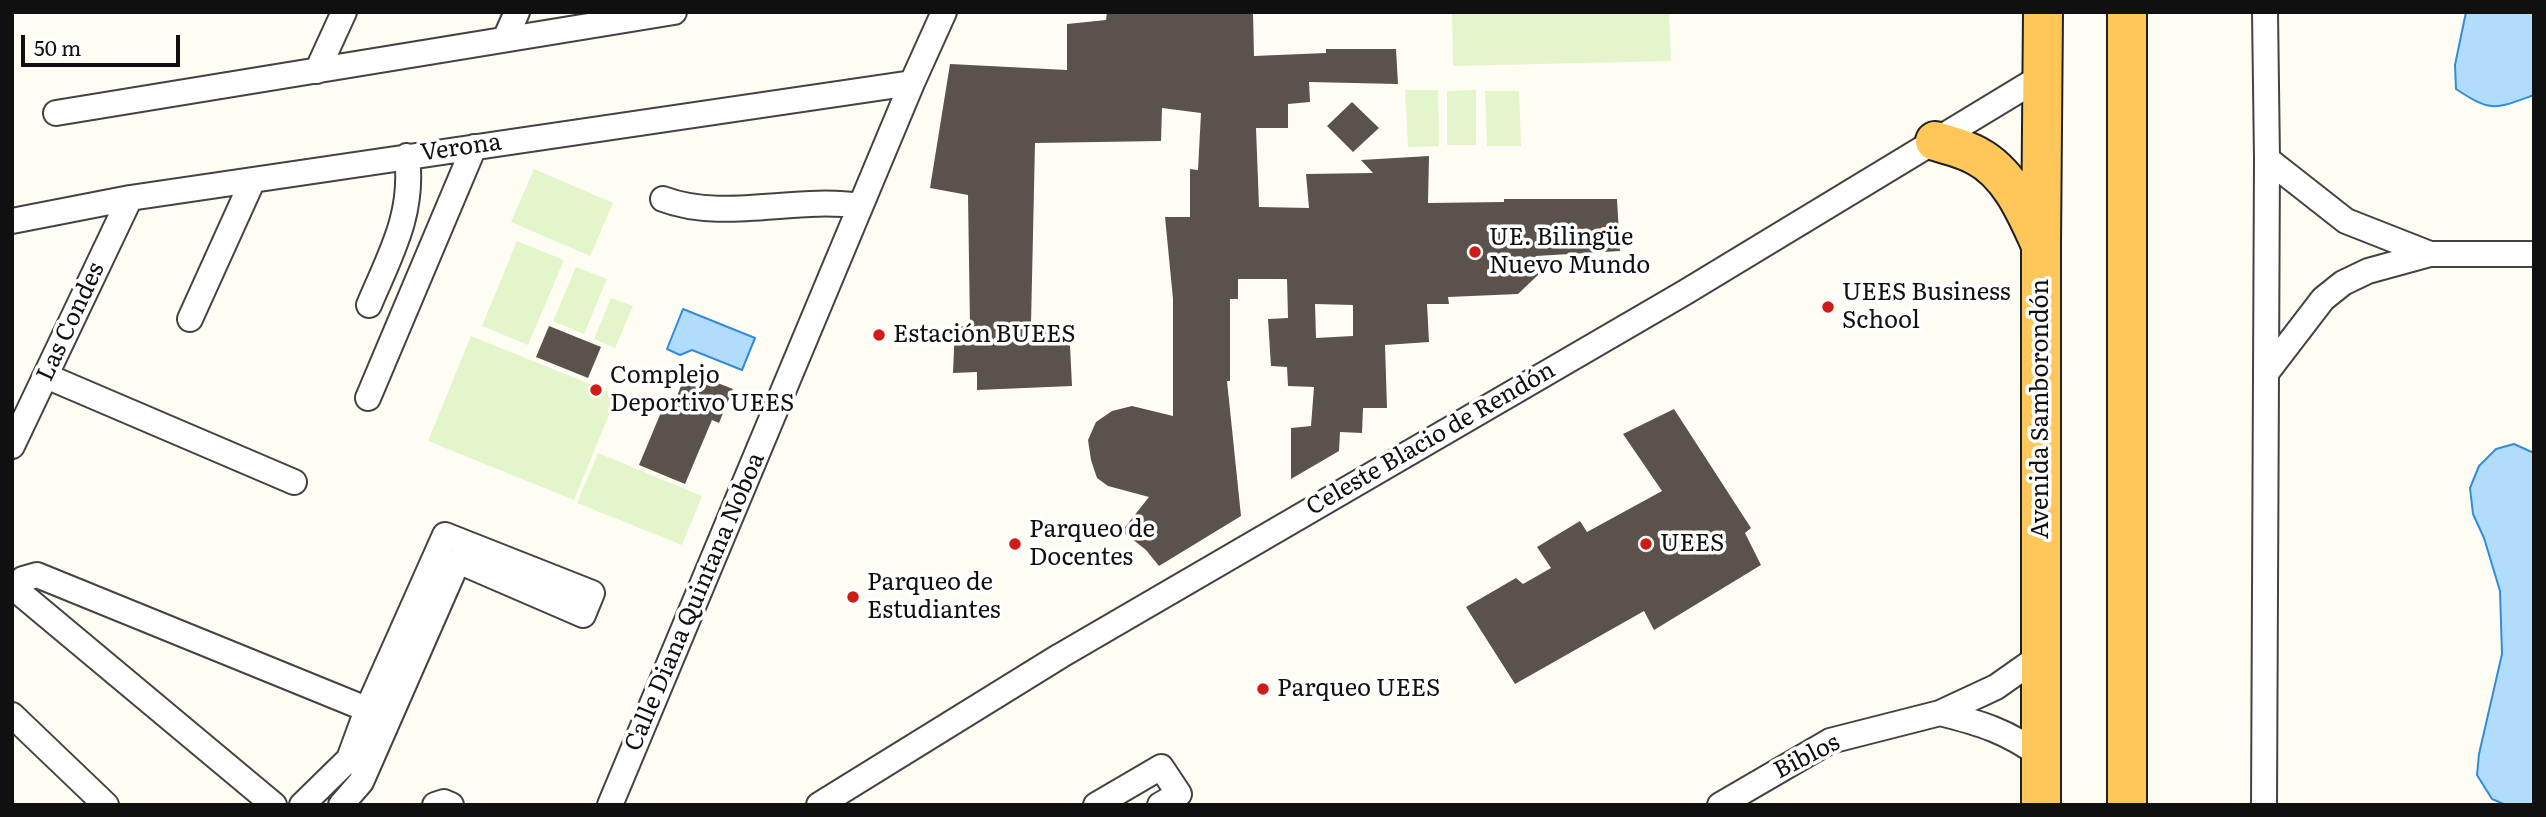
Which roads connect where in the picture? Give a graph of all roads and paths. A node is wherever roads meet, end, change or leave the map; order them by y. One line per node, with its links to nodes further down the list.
1 (345, 12): 9 (street)
2 (517, 12): 8 (street)
3 (674, 12): 8 (street)
4 (944, 12): 11 (street, Calle Diana Quintana Noboa)
5 (2043, 12): 10 (highway, Avenida Samborondón)
6 (2127, 12): 49 (highway)
7 (2264, 12): 16 (street)
8 (505, 39): 9 (street)
9 (317, 71): 12 (street)
10 (2044, 75): 13 (street, Celeste Blacio de Rendón); 22 (highway, Avenida Samborondón)
11 (912, 83): 14 (street, Verona); 20 (street, Calle Diana Quintana Noboa)
12 (56, 113)
13 (1935, 141): 22 (highway); 44 (street, Celeste Blacio de Rendón)
14 (474, 147): 15 (street, Verona); 29 (street)
15 (407, 156): 17 (street, Verona); 25 (street)
16 (2267, 159): 23 (street); 27 (street)
17 (252, 182): 18 (street, Verona); 26 (street)
18 (130, 198): 21 (street, Verona); 28 (street, Las Condes)
19 (663, 199): 20 (street)
20 (860, 206): 43 (street, Calle Diana Quintana Noboa)
21 (12, 221)
22 (2041, 244): 32 (highway, Avenida Samborondón)
23 (2430, 254): 24 (street); 27 (street)
24 (2534, 254)
25 (369, 305)
26 (190, 319)
27 (2267, 372): 50 (street)
28 (46, 376): 30 (street, Las Condes); 31 (street)
29 (368, 398)
30 (12, 446)
31 (294, 482)
32 (2040, 656): 33 (street, Biblos); 36 (highway, Avenida Samborondón)
33 (1940, 713): 36 (street, Biblos); 47 (street, Biblos)
34 (378, 714): 34 (street); 38 (street); 39 (street); 40 (street)
35 (12, 715): 37 (street)
36 (2041, 756): 48 (highway, Avenida Samborondón)
37 (105, 805)
38 (274, 805)
39 (302, 805)
40 (341, 805)
41 (435, 805): 42 (street)
42 (451, 805)
43 (610, 805)
44 (820, 805)
45 (1096, 805): 46 (street)
46 (1160, 805)
47 (1720, 805)
48 (2041, 805)
49 (2127, 805)
50 (2264, 805)

